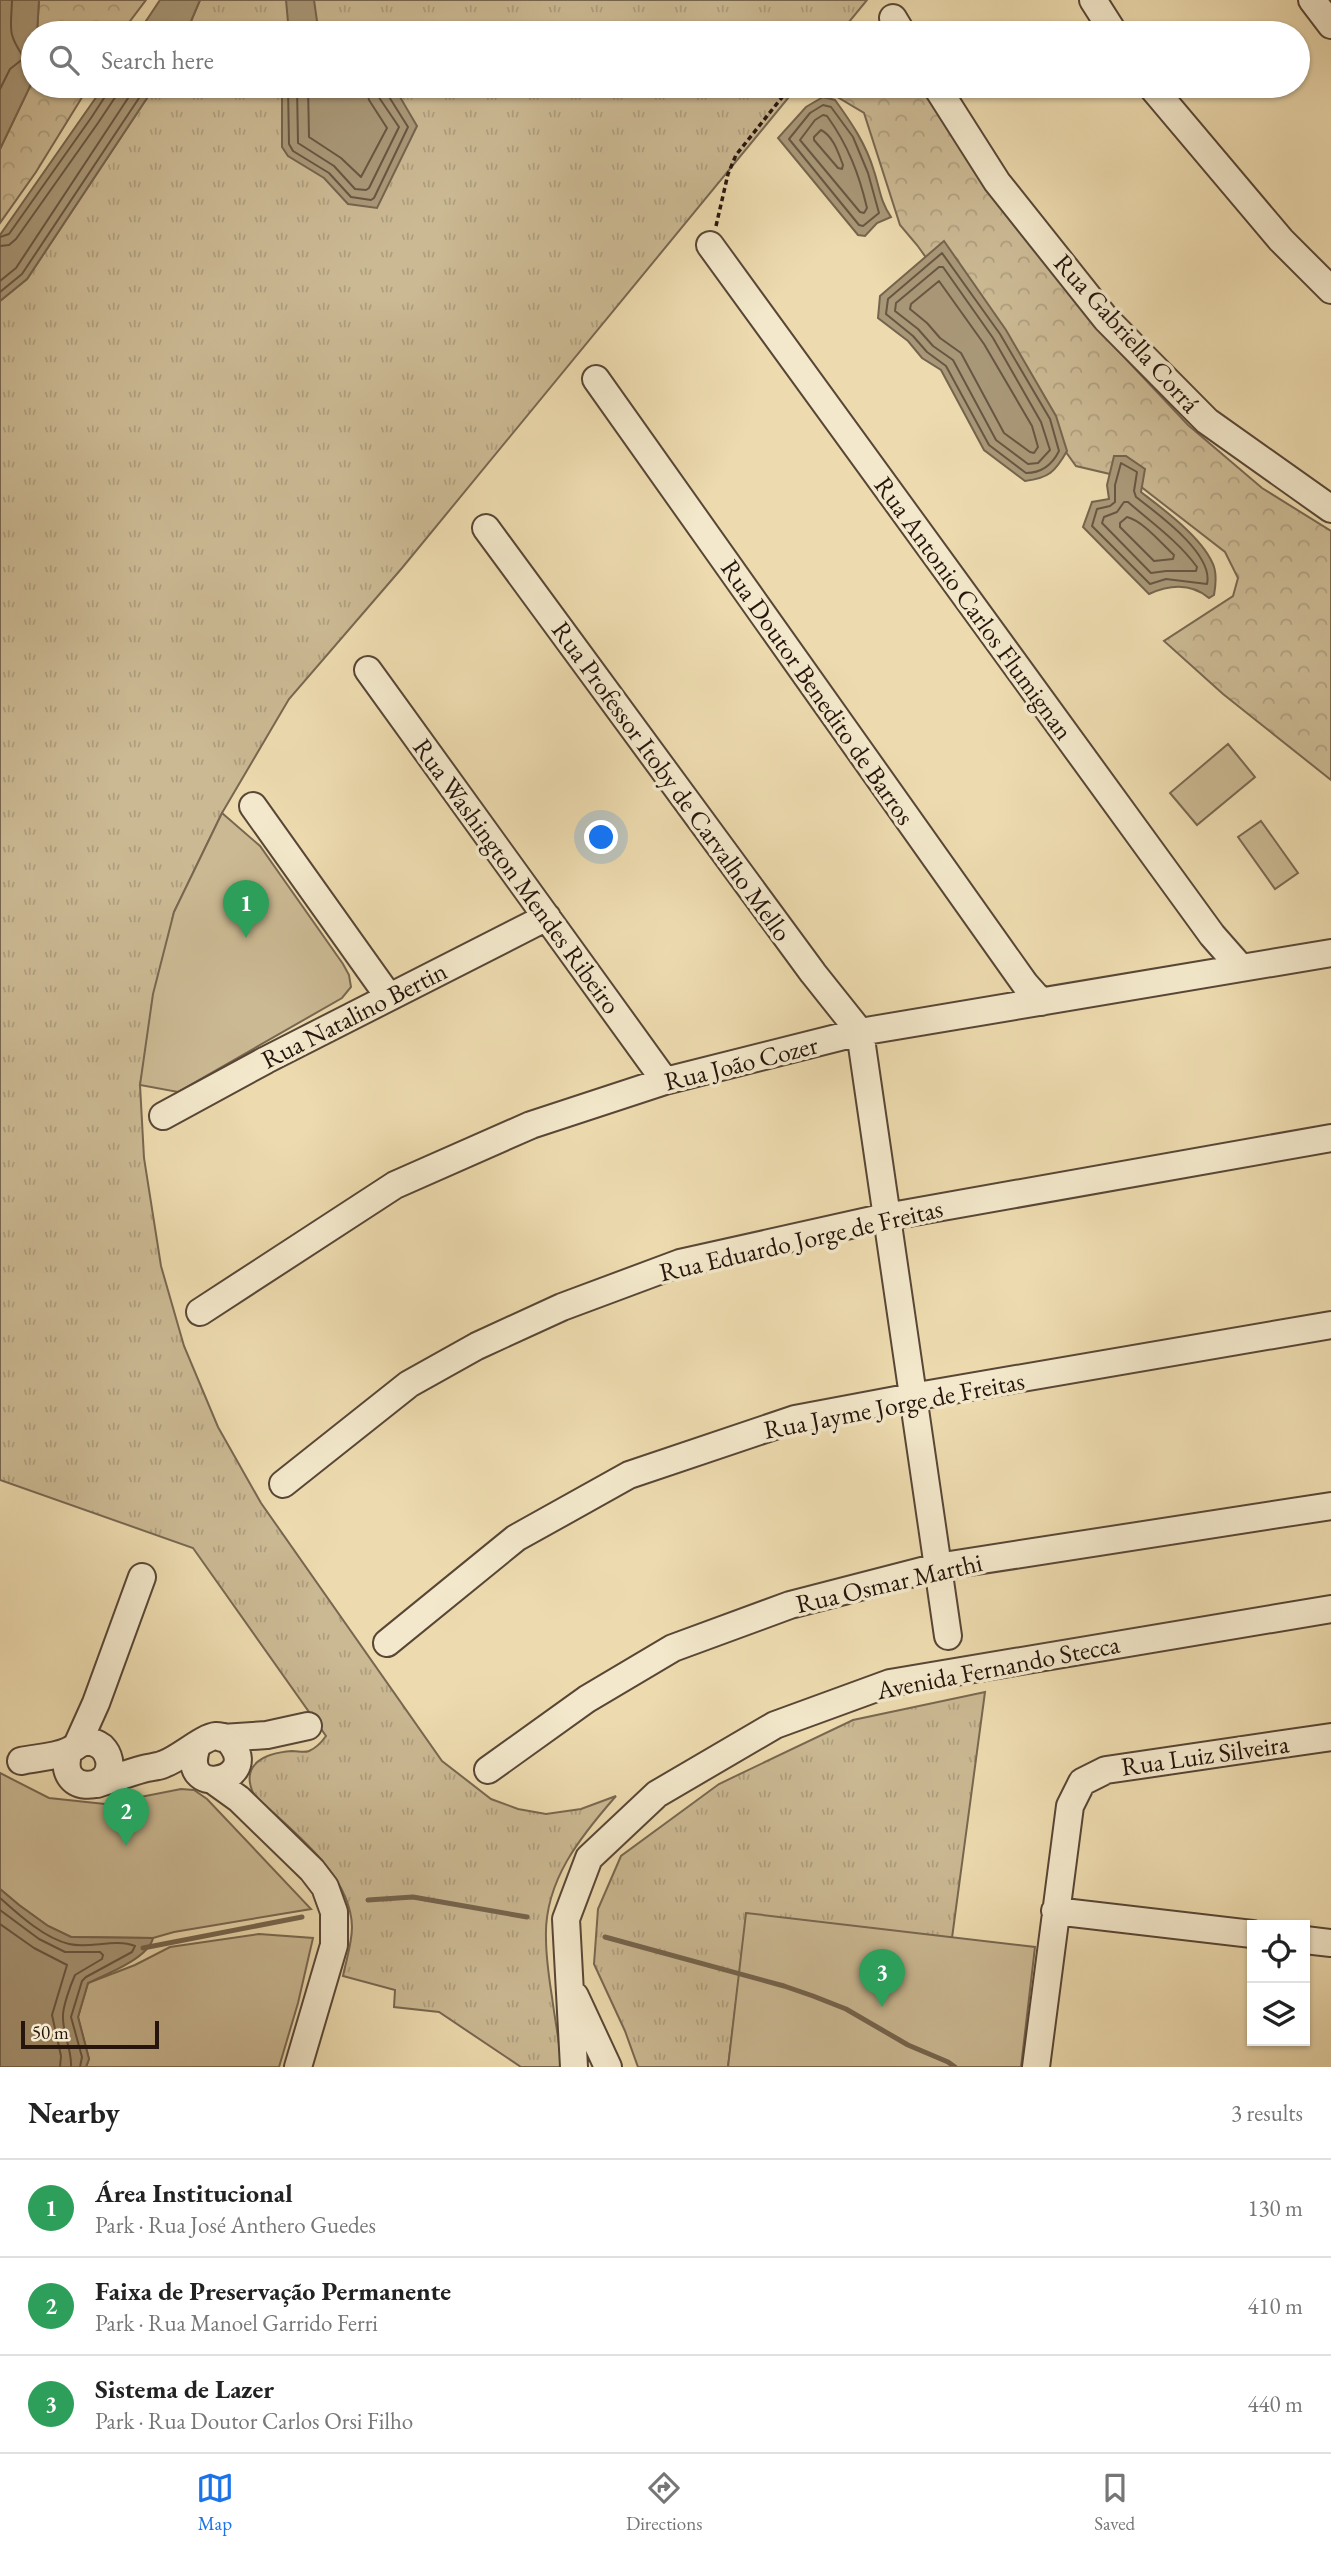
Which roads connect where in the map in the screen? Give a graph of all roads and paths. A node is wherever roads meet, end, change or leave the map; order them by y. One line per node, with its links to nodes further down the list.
1 (1093, 0): 3 (street)
2 (1312, 0): 4 (street)
3 (1106, 21)
4 (1331, 25)
5 (781, 98): 8 (path)
6 (944, 98): 11 (street, Rua Gabriella Corrá)
7 (1161, 98): 9 (street)
8 (710, 245): 17 (street, Rua Antonio Carlos Flumignan)
9 (1331, 290)
10 (596, 379): 19 (street, Rua Doutor Benedito de Barros)
11 (1331, 509)
12 (486, 528): 20 (street, Rua Professor Itoby de Carvalho Mello)
13 (368, 670): 15 (street, Rua Washington Mendes Ribeiro)
14 (253, 806): 18 (street)
15 (547, 917): 18 (street, Rua Natalino Bertin); 21 (street, Rua Washington Mendes Ribeiro)
16 (1331, 953): 17 (street, Rua João Cozer)
17 (1241, 968): 19 (street, Rua João Cozer)
18 (389, 997): 22 (street, Rua Natalino Bertin)
19 (1041, 1002): 20 (street, Rua João Cozer)
20 (860, 1032): 21 (street, Rua João Cozer); 24 (street)
21 (665, 1082): 25 (street, Rua João Cozer)
22 (163, 1116)
23 (1331, 1139): 24 (street, Rua Eduardo Jorge de Freitas)
24 (886, 1217): 27 (street); 28 (street, Rua Eduardo Jorge de Freitas)
25 (200, 1312)
26 (1331, 1325): 27 (street, Rua Jayme Jorge de Freitas)
27 (912, 1397): 30 (street); 34 (street, Rua Jayme Jorge de Freitas)
28 (283, 1484)
29 (1331, 1506): 30 (street, Rua Osmar Marthi)
30 (937, 1567): 33 (street); 42 (street, Rua Osmar Marthi)
31 (142, 1577): 38 (street)
32 (1331, 1609): 48 (street, Avenida Fernando Stecca)
33 (947, 1636)
34 (387, 1643)
35 (308, 1726): 36 (street)
36 (267, 1735): 41 (street); 41 (street)
37 (1331, 1737): 44 (street, Rua Luiz Silveira)
38 (89, 1748): 39 (street); 40 (street); 43 (street); 43 (street)
39 (10, 1754): 43 (street)
40 (154, 1766): 41 (street); 43 (street)
41 (215, 1766): 50 (street)
42 (488, 1770)
43 (86, 1783)
44 (1055, 1911): 45 (street); 52 (street)
45 (1247, 1933)
46 (1310, 1941): 47 (street)
47 (1331, 1943)
48 (569, 1982): 49 (street, Avenida Fernando Stecca); 51 (street)
49 (573, 2066)
50 (298, 2067)
51 (608, 2067)
52 (1036, 2067)

